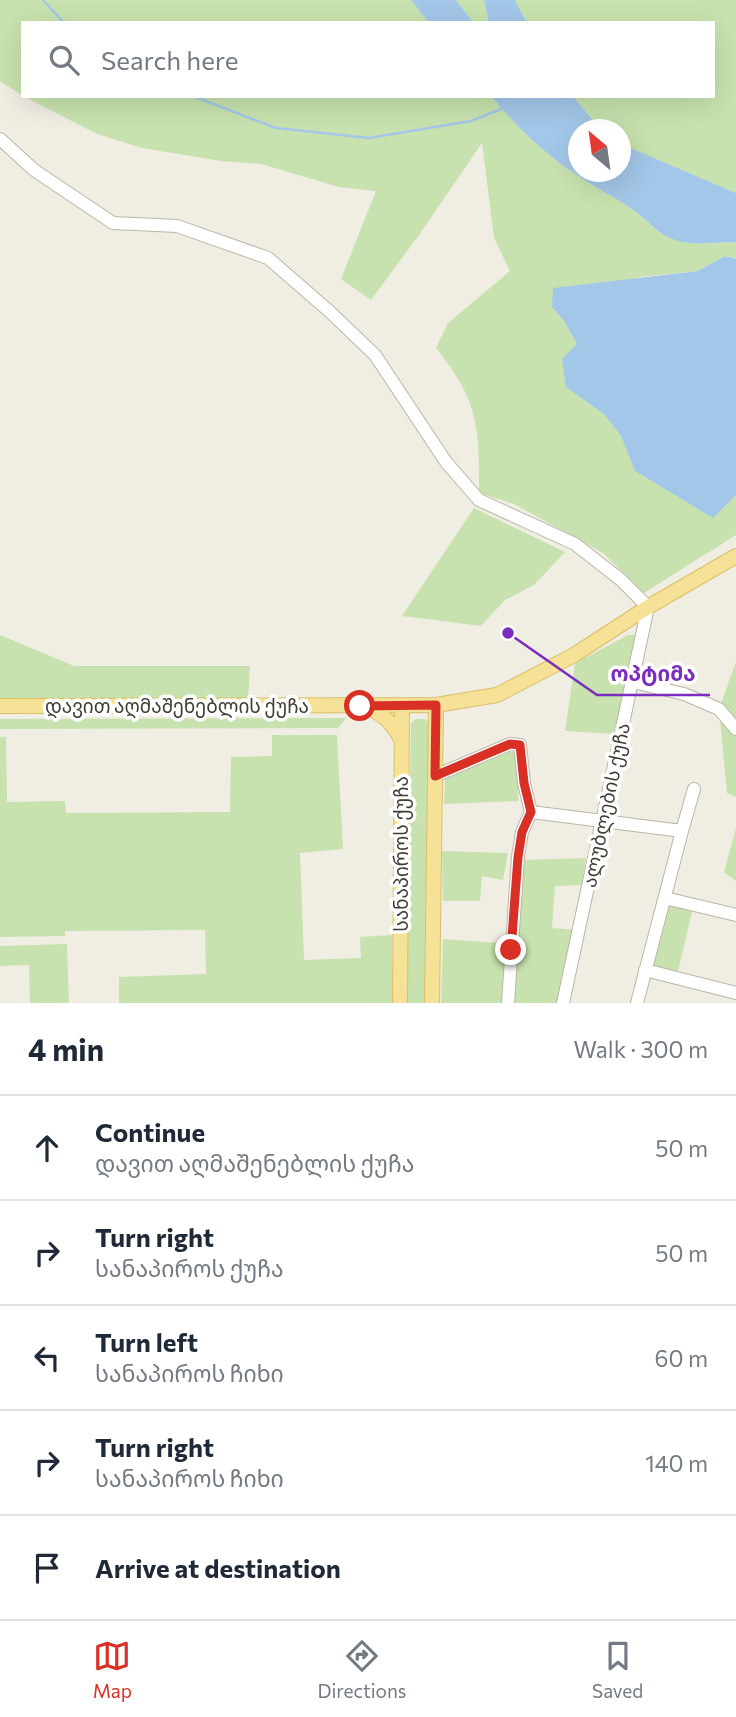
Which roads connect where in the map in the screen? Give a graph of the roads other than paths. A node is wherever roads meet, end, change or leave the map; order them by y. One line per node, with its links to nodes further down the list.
1 (0, 139): 3 (street)
2 (736, 556): 3 (main road, დავით აღმაშენებლის ქუჩა)
3 (648, 607): 4 (street, ალუბლების ქუჩა); 6 (main road, დავით აღმაშენებლის ქუჩა)
4 (633, 682): 9 (street); 14 (street, ალუბლების ქუჩა)
5 (402, 705): 6 (main road, დავით აღმაშენებლის ქუჩა); 8 (main road, დავით აღმაშენებლის ქუჩა); 10 (main road, სანაპიროს ქუჩა)
6 (436, 705): 11 (main road, სანაპიროს ქუჩა)
7 (0, 706): 8 (main road, დავით აღმაშენებლის ქუჩა)
8 (360, 706): 10 (main road)
9 (736, 729)
10 (402, 740): 20 (main road, სანაპიროს ქუჩა)
11 (435, 776): 13 (street); 21 (main road, სანაპიროს ქუჩა)
12 (694, 789): 15 (street)
13 (531, 812): 14 (street); 22 (street)
14 (603, 822): 15 (street); 23 (street, ალუბლების ქუჩა)
15 (682, 831): 16 (street)
16 (665, 898): 17 (street); 18 (street)
17 (736, 915)
18 (645, 970): 19 (street); 24 (street)
19 (736, 993)
20 (400, 1003)
21 (432, 1003)
22 (508, 1003)
23 (563, 1003)
24 (637, 1003)

